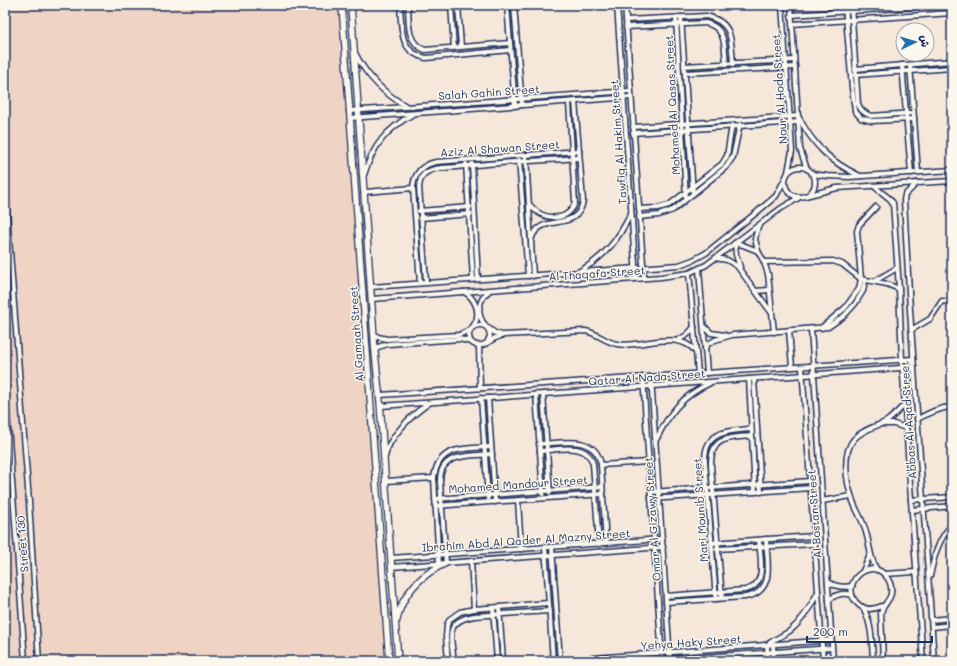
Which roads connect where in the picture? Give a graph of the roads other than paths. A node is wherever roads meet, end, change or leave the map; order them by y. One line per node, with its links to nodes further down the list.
1 (342, 5): 72 (street, Al Gamaah Street)
2 (351, 5): 40 (street, Al Gamaah Street)
3 (400, 5): 39 (street)
4 (408, 5): 38 (street)
5 (451, 5): 38 (street)
6 (458, 5): 37 (street)
7 (507, 5): 36 (street)
8 (514, 5): 63 (street)
9 (617, 5): 60 (street, Tawfiq Al Hakim Street)
10 (625, 5): 27 (street, Tawfiq Al Hakim Street)
11 (778, 5): 26 (street)
12 (782, 5): 26 (street, Nour Al Hoda Street)
13 (791, 5): 23 (street, Nour Al Hoda Street)
14 (845, 5): 19 (street)
15 (851, 5): 18 (street)
16 (938, 5): 17 (street); 18 (street); 22 (street)
17 (944, 5): 20 (street)
18 (851, 11): 19 (street); 29 (street)
19 (846, 12): 23 (street); 28 (street)
20 (945, 13): 21 (street); 22 (street)
21 (952, 13)
22 (939, 14): 29 (street)
23 (791, 15): 31 (street, Nour Al Hoda Street)
24 (681, 17): 25 (street); 30 (street, Mohamed Al Qasas Street); 33 (street)
25 (676, 18): 27 (street); 32 (street, Mohamed Al Qasas Street)
26 (783, 19): 42 (street, Nour Al Hoda Street)
27 (626, 20): 34 (street, Tawfiq Al Hakim Street)
28 (846, 20): 29 (street); 31 (street); 52 (street)
29 (852, 20): 53 (street)
30 (682, 24): 32 (street); 35 (street); 48 (street, Mohamed Al Qasas Street)
31 (792, 24): 41 (street, Nour Al Hoda Street)
32 (676, 25): 34 (street); 89 (street, Mohamed Al Qasas Street)
33 (726, 26): 35 (street); 45 (street)
34 (626, 27): 61 (street, Tawfiq Al Hakim Street)
35 (720, 31): 44 (street)
36 (510, 43): 37 (street); 39 (street)
37 (461, 47): 38 (street)
38 (454, 48)
39 (510, 50): 65 (street)
40 (355, 52): 69 (street); 71 (street, Al Gamaah Street)
41 (794, 60): 42 (street); 50 (street, Nour Al Hoda Street)
42 (786, 61): 45 (street); 49 (street, Nour Al Hoda Street)
43 (952, 61): 47 (street)
44 (726, 64): 45 (street); 48 (street)
45 (735, 64): 54 (street)
46 (902, 65): 47 (street); 53 (street); 56 (street)
47 (910, 65): 55 (street)
48 (684, 66): 57 (street, Mohamed Al Qasas Street)
49 (786, 67): 50 (street); 54 (street); 77 (street, Nour Al Hoda Street)
50 (795, 67): 78 (street, Nour Al Hoda Street)
51 (952, 68): 55 (street)
52 (850, 69): 53 (street); 58 (street)
53 (856, 69): 59 (street)
54 (737, 70): 57 (street)
55 (910, 71): 56 (street); 75 (street)
56 (903, 72): 59 (street); 74 (street)
57 (685, 73): 88 (street, Mohamed Al Qasas Street)
58 (851, 75): 59 (street); 81 (street)
59 (856, 75): 73 (street)
60 (623, 91): 61 (street, Salah Gahin Street); 63 (street, Salah Gahin Street); 64 (street, Tawfiq Al Hakim Street)
61 (630, 91): 62 (street, Tawfiq Al Hakim Street)
62 (631, 97): 64 (street, Salah Gahin Street); 92 (street, Tawfiq Al Hakim Street)
63 (521, 98): 65 (street, Salah Gahin Street); 68 (street)
64 (623, 98): 66 (street, Salah Gahin Street); 135 (street, Tawfiq Al Hakim Street)
65 (514, 99): 69 (street, Salah Gahin Street); 70 (street)
66 (575, 101): 67 (street, Salah Gahin Street); 97 (street)
67 (569, 102): 68 (street, Salah Gahin Street); 96 (street)
68 (522, 105): 70 (street, Salah Gahin Street)
69 (406, 106): 71 (street, Salah Gahin Street)
70 (514, 106): 76 (street, Salah Gahin Street)
71 (359, 110): 72 (street, Salah Gahin Street); 80 (street, Al Gamaah Street)
72 (350, 111): 79 (street, Al Gamaah Street)
73 (864, 113): 74 (street); 81 (street)
74 (906, 113): 75 (street); 82 (street)
75 (913, 113): 83 (street)
76 (415, 114): 80 (street, Salah Gahin Street); 114 (street)
77 (789, 116): 78 (street); 85 (street); 86 (street, Nour Al Hoda Street)
78 (798, 116): 87 (street, Nour Al Hoda Street); 115 (street)
79 (350, 118): 80 (street, Salah Gahin Street); 189 (street, Al Gamaah Street)
80 (360, 118): 114 (street, Al Gamaah Street)
81 (861, 118): 82 (street)
82 (907, 119): 83 (street); 112 (street)
83 (914, 119): 111 (street)
84 (732, 120): 85 (street); 88 (street); 90 (street, Mohamed Al Qasas Street)
85 (740, 120): 91 (street)
86 (790, 122): 87 (street); 91 (street); 110 (street, Nour Al Hoda Street)
87 (798, 122): 108 (street, Nour Al Hoda Street)
88 (688, 123): 89 (street); 94 (street, Mohamed Al Qasas Street)
89 (682, 124): 92 (street); 93 (street, Mohamed Al Qasas Street)
90 (732, 126): 91 (street); 94 (street); 121 (street, Mohamed Al Qasas Street)
91 (740, 126): 125 (street)
92 (633, 127): 95 (street, Tawfiq Al Hakim Street)
93 (682, 130): 94 (street); 95 (street); 124 (street, Mohamed Al Qasas Street)
94 (688, 130): 121 (street, Mohamed Al Qasas Street)
95 (633, 133): 132 (street, Tawfiq Al Hakim Street)
96 (572, 151): 97 (street, Aziz Al Shawan Street); 99 (street, Aziz Al Shawan Street); 100 (street)
97 (579, 151): 101 (street)
98 (519, 155): 99 (street, Aziz Al Shawan Street); 103 (street, Aziz Al Shawan Street); 105 (street)
99 (526, 155): 104 (street)
100 (573, 158): 101 (street, Aziz Al Shawan Street); 104 (street, Aziz Al Shawan Street); 128 (street)
101 (579, 158): 142 (street)
102 (466, 159): 103 (street, Aziz Al Shawan Street); 107 (street); 122 (street, Aziz Al Shawan Street)
103 (472, 159): 106 (street)
104 (526, 161): 105 (street, Aziz Al Shawan Street); 128 (street)
105 (520, 162): 106 (street, Aziz Al Shawan Street); 154 (street)
106 (472, 165): 107 (street, Aziz Al Shawan Street); 130 (street)
107 (466, 166): 129 (street); 133 (street, Aziz Al Shawan Street)
108 (807, 169): 110 (street); 113 (street)
109 (952, 170): 111 (street)
110 (788, 172): 116 (street)
111 (918, 172): 112 (street)
112 (911, 173): 115 (street)
113 (812, 174): 115 (street); 126 (street)
114 (364, 175): 123 (street, Al Gamaah Street)
115 (860, 176)
116 (785, 179): 126 (street); 148 (street, Al Thaqafa Street)
117 (952, 181): 118 (street, Al Thaqafa Street)
118 (917, 183): 120 (street, Al Thaqafa Street); 179 (street, Abbas Al Aqad Street)
119 (5, 186): 353 (street, Street 130)
120 (875, 186): 126 (street, Al Thaqafa Street); 149 (street, Abbas Al Aqad Street)
121 (692, 187): 124 (street, Mohamed Al Qasas Street); 125 (street, Mohamed Al Qasas Street)
122 (413, 188): 123 (street); 134 (street, Aziz Al Shawan Street)
123 (365, 192): 164 (street, Al Gamaah Street)
124 (686, 192): 127 (street, Mohamed Al Qasas Street); 132 (street, Mohamed Al Qasas Street)
125 (693, 194): 127 (street)
126 (803, 196): 141 (street, Al Thaqafa Street)
127 (686, 199): 138 (street)
128 (529, 204): 142 (street)
129 (468, 207): 130 (street); 133 (street); 137 (street)
130 (475, 207): 136 (street)
131 (876, 207): 160 (street)
132 (639, 209): 138 (street, Tawfiq Al Hakim Street)
133 (420, 210): 134 (street); 140 (street, Aziz Al Shawan Street)
134 (415, 211): 139 (street, Aziz Al Shawan Street)
135 (631, 213): 147 (street, Tawfiq Al Hakim Street); 152 (street)
136 (475, 214): 137 (street); 159 (street)
137 (469, 215): 140 (street); 158 (street)
138 (640, 217): 148 (street, Tawfiq Al Hakim Street)
139 (415, 218): 140 (street); 163 (street, Aziz Al Shawan Street)
140 (421, 218): 161 (street, Aziz Al Shawan Street)
141 (758, 225): 143 (street, Al Thaqafa Street); 144 (street)
142 (531, 240): 155 (street)
143 (734, 243): 144 (street); 145 (street, Al Thaqafa Street); 151 (street)
144 (758, 251): 146 (street)
145 (715, 258): 150 (street, Al Thaqafa Street); 151 (street)
146 (764, 262): 160 (street); 167 (street)
147 (635, 268): 148 (street, Al Thaqafa Street); 152 (street, Al Thaqafa Street); 156 (street, Tawfiq Al Hakim Street)
148 (643, 268): 157 (street, Tawfiq Al Hakim Street)
149 (898, 268): 162 (street); 165 (street, Abbas Al Aqad Street)
150 (699, 269): 153 (street, Al Thaqafa Street); 173 (street)
151 (742, 271): 168 (street)
152 (578, 273): 155 (street, Al Thaqafa Street)
153 (689, 273): 157 (street, Al Thaqafa Street); 175 (street)
154 (528, 276): 155 (street, Al Thaqafa Street); 159 (street, Al Thaqafa Street)
155 (533, 276)
156 (636, 278): 157 (street, Al Thaqafa Street); 166 (street, Al Thaqafa Street)
157 (644, 278)
158 (473, 279): 159 (street, Al Thaqafa Street); 161 (street, Al Thaqafa Street)
159 (478, 279)
160 (863, 280): 162 (street); 176 (street)
161 (426, 282): 163 (street, Al Thaqafa Street)
162 (875, 282): 165 (street)
163 (420, 283): 164 (street, Al Thaqafa Street)
164 (371, 287): 170 (street, Al Gamaah Street)
165 (899, 289): 193 (street, Abbas Al Aqad Street)
166 (491, 290): 169 (street, Al Thaqafa Street); 174 (street)
167 (770, 290): 168 (street); 172 (street)
168 (756, 291): 172 (street)
169 (463, 292): 170 (street, Al Thaqafa Street); 177 (street)
170 (372, 299): 181 (street, Al Gamaah Street)
171 (952, 302): 179 (street)
172 (772, 312): 180 (street)
173 (704, 326): 183 (street); 188 (street)
174 (487, 327): 177 (street); 182 (street); 186 (street)
175 (694, 327): 184 (street); 191 (street)
176 (811, 328): 178 (street); 195 (street, Al Bostan Street)
177 (471, 329): 181 (street); 185 (street)
178 (789, 330): 180 (street); 196 (street)
179 (911, 330): 192 (street, Abbas Al Aqad Street)
180 (774, 332): 183 (street)
181 (374, 334): 190 (street, Al Gamaah Street)
182 (504, 335): 184 (street); 186 (street)
183 (732, 335): 188 (street)
184 (678, 340): 191 (street)
185 (472, 342): 187 (street); 190 (street)
186 (487, 343): 187 (street)
187 (479, 346): 211 (street)
188 (705, 348): 199 (street)
189 (367, 352): 190 (street); 354 (street, Al Gamaah Street)
190 (375, 352): 214 (street, Al Gamaah Street)
191 (696, 352): 200 (street)
192 (913, 359): 193 (street, Qatar Al Nada Street); 197 (street, Abbas Al Aqad Street)
193 (902, 360): 195 (street, Qatar Al Nada Street); 198 (street, Abbas Al Aqad Street)
194 (802, 366): 195 (street, Qatar Al Nada Street); 196 (street, Qatar Al Nada Street); 202 (street, Al Bostan Street)
195 (813, 366): 201 (street, Al Bostan Street)
196 (792, 367): 199 (street, Qatar Al Nada Street)
197 (914, 367): 198 (street, Qatar Al Nada Street); 221 (street, Abbas Al Aqad Street)
198 (902, 368): 201 (street, Qatar Al Nada Street); 218 (street, Abbas Al Aqad Street)
199 (707, 373): 200 (street, Qatar Al Nada Street)
200 (698, 374): 204 (street, Qatar Al Nada Street)
201 (813, 374): 202 (street, Qatar Al Nada Street); 271 (street, Al Bostan Street)
202 (803, 375): 206 (street, Qatar Al Nada Street); 240 (street, Al Bostan Street)
203 (643, 377): 204 (street, Qatar Al Nada Street); 210 (street, Omar Al Gizawy Street); 211 (street, Qatar Al Nada Street)
204 (651, 377): 209 (street, Omar Al Gizawy Street)
205 (749, 379): 206 (street, Qatar Al Nada Street); 207 (street, Qatar Al Nada Street); 224 (street)
206 (754, 379): 242 (street)
207 (713, 382): 209 (street, Qatar Al Nada Street); 226 (street)
208 (5, 384): 352 (street, Street 130)
209 (652, 386): 210 (street, Qatar Al Nada Street); 226 (street, Omar Al Gizawy Street)
210 (643, 387): 213 (street, Qatar Al Nada Street); 236 (street, Omar Al Gizawy Street)
211 (480, 388): 214 (street, Qatar Al Nada Street)
212 (536, 394): 213 (street, Qatar Al Nada Street); 216 (street, Qatar Al Nada Street); 227 (street)
213 (543, 394): 228 (street)
214 (380, 396): 219 (street, Al Gamaah Street)
215 (481, 398): 216 (street, Qatar Al Nada Street); 217 (street, Qatar Al Nada Street); 230 (street)
216 (488, 398): 229 (street)
217 (430, 402): 219 (street, Qatar Al Nada Street); 235 (street)
218 (905, 404): 222 (street); 223 (street, Abbas Al Aqad Street)
219 (381, 406): 235 (street, Al Gamaah Street)
220 (952, 407): 221 (street)
221 (917, 419): 268 (street, Abbas Al Aqad Street)
222 (880, 424): 223 (street); 260 (street)
223 (906, 428): 270 (street, Abbas Al Aqad Street)
224 (751, 429): 225 (street); 245 (street, Mari Mounib Street)
225 (752, 436): 241 (street); 246 (street, Mari Mounib Street)
226 (656, 441): 251 (street, Omar Al Gizawy Street)
227 (539, 444): 228 (street); 232 (street)
228 (546, 444): 231 (street); 237 (street)
229 (491, 447): 230 (street); 233 (street)
230 (484, 448): 234 (street); 238 (street)
231 (546, 450): 232 (street); 244 (street); 248 (street)
232 (540, 451): 249 (street)
233 (492, 454): 234 (street); 257 (street)
234 (485, 455): 256 (street); 265 (street)
235 (384, 461): 239 (street, Al Gamaah Street)
236 (648, 462): 237 (street); 250 (street, Omar Al Gizawy Street)
237 (601, 465): 243 (street)
238 (434, 478): 239 (street); 264 (street)
239 (386, 481): 304 (street, Al Gamaah Street)
240 (810, 481): 242 (street); 247 (street, Al Bostan Street)
241 (754, 485): 242 (street); 246 (street); 252 (street)
242 (760, 485): 253 (street)
243 (602, 487): 244 (street, Mohamed Mandour Street); 255 (street)
244 (595, 488): 248 (street, Mohamed Mandour Street); 254 (street)
245 (707, 488): 246 (street); 251 (street); 258 (street, Mari Mounib Street)
246 (713, 488): 259 (street, Mari Mounib Street)
247 (811, 488): 253 (street); 280 (street, Al Bostan Street)
248 (549, 491): 249 (street, Mohamed Mandour Street); 263 (street)
249 (543, 492): 257 (street, Mohamed Mandour Street); 262 (street)
250 (651, 492): 251 (street); 266 (street, Omar Al Gizawy Street)
251 (659, 492): 267 (street, Omar Al Gizawy Street)
252 (755, 492): 253 (street); 259 (street)
253 (761, 492)
254 (595, 494): 255 (street, Mohamed Mandour Street); 263 (street, Mohamed Mandour Street); 288 (street)
255 (603, 494): 286 (street)
256 (488, 495): 257 (street, Mohamed Mandour Street); 265 (street, Mohamed Mandour Street); 272 (street)
257 (495, 495): 273 (street)
258 (708, 495): 259 (street); 267 (street); 287 (street, Mari Mounib Street)
259 (714, 495): 285 (street, Mari Mounib Street)
260 (852, 496): 271 (street); 300 (street)
261 (952, 497): 268 (street)
262 (543, 498): 263 (street, Mohamed Mandour Street); 269 (street, Mohamed Mandour Street)
263 (550, 498)
264 (435, 499): 265 (street, Mohamed Mandour Street); 274 (street)
265 (441, 499): 275 (street)
266 (651, 499): 267 (street); 283 (street, Omar Al Gizawy Street)
267 (659, 499): 281 (street, Omar Al Gizawy Street)
268 (923, 499): 270 (street); 277 (street, Abbas Al Aqad Street)
269 (518, 500): 273 (street, Mohamed Mandour Street); 296 (street)
270 (911, 500): 278 (street, Abbas Al Aqad Street)
271 (822, 501): 314 (street, Al Bostan Street)
272 (488, 502): 273 (street, Mohamed Mandour Street); 275 (street, Mohamed Mandour Street)
273 (495, 502)
274 (435, 506): 275 (street, Mohamed Mandour Street); 301 (street)
275 (442, 506): 299 (street)
276 (952, 506): 277 (street)
277 (924, 509): 278 (street); 313 (street, Abbas Al Aqad Street)
278 (912, 510): 311 (street, Abbas Al Aqad Street)
279 (952, 525): 313 (street)
280 (814, 536): 282 (street); 289 (street, Al Bostan Street)
281 (662, 539): 283 (street, Ibrahim Abd Al Qader Al Mazny Street); 295 (street, Omar Al Gizawy Street)
282 (766, 539): 284 (street); 290 (street)
283 (654, 540): 286 (street, Ibrahim Abd Al Qader Al Mazny Street); 294 (street, Omar Al Gizawy Street)
284 (759, 540): 285 (street); 293 (street)
285 (718, 542): 287 (street); 298 (street, Mari Mounib Street)
286 (606, 543): 288 (street, Ibrahim Abd Al Qader Al Mazny Street)
287 (712, 543): 297 (street, Mari Mounib Street)
288 (599, 544): 292 (street, Ibrahim Abd Al Qader Al Mazny Street)
289 (815, 544): 290 (street); 318 (street, Al Bostan Street)
290 (766, 546): 293 (street); 322 (street)
291 (545, 547): 292 (street, Ibrahim Abd Al Qader Al Mazny Street); 296 (street, Ibrahim Abd Al Qader Al Mazny Street); 302 (street)
292 (552, 547): 303 (street)
293 (760, 547): 298 (street); 317 (street)
294 (654, 548): 295 (street, Ibrahim Abd Al Qader Al Mazny Street); 303 (street, Ibrahim Abd Al Qader Al Mazny Street); 347 (street, Omar Al Gizawy Street)
295 (663, 548): 320 (street, Omar Al Gizawy Street)
296 (521, 549): 299 (street, Ibrahim Abd Al Qader Al Mazny Street)
297 (712, 549): 298 (street); 316 (street, Mari Mounib Street)
298 (718, 549): 317 (street, Mari Mounib Street)
299 (446, 554): 301 (street, Ibrahim Abd Al Qader Al Mazny Street); 306 (street)
300 (870, 554): 309 (street); 310 (street)
301 (439, 555): 304 (street, Ibrahim Abd Al Qader Al Mazny Street); 307 (street)
302 (545, 556): 303 (street, Ibrahim Abd Al Qader Al Mazny Street); 305 (street, Ibrahim Abd Al Qader Al Mazny Street); 325 (street)
303 (553, 556): 362 (street)
304 (391, 558): 308 (street, Al Gamaah Street)
305 (471, 561): 306 (street, Ibrahim Abd Al Qader Al Mazny Street); 330 (street)
306 (446, 563): 307 (street, Ibrahim Abd Al Qader Al Mazny Street); 338 (street)
307 (439, 564): 308 (street, Ibrahim Abd Al Qader Al Mazny Street)
308 (392, 567): 338 (street, Al Gamaah Street)
309 (877, 570): 310 (street); 312 (street)
310 (864, 571): 315 (street)
311 (916, 572): 312 (street); 370 (street, Abbas Al Aqad Street)
312 (884, 574): 326 (street)
313 (929, 580): 335 (street, Abbas Al Aqad Street)
314 (828, 582): 315 (street); 323 (street, Al Bostan Street)
315 (852, 586): 319 (street)
316 (715, 592): 317 (street); 320 (street); 321 (street, Mari Mounib Street)
317 (722, 592): 322 (street, Mari Mounib Street)
318 (818, 592): 340 (street, Al Bostan Street); 341 (street)
319 (852, 595): 323 (street); 328 (street)
320 (666, 596): 324 (street, Omar Al Gizawy Street)
321 (716, 598): 322 (street); 324 (street)
322 (722, 598)
323 (829, 600): 339 (street, Al Bostan Street)
324 (666, 602): 345 (street, Omar Al Gizawy Street)
325 (548, 603): 327 (street); 331 (street)
326 (882, 606): 328 (street); 369 (street)
327 (499, 607): 329 (street); 332 (street)
328 (863, 607): 368 (street)
329 (493, 608): 330 (street); 333 (street)
330 (474, 609): 356 (street)
331 (549, 611): 332 (street); 361 (street)
332 (500, 614): 333 (street); 360 (street)
333 (493, 615): 357 (street); 359 (street)
334 (952, 618): 335 (street)
335 (931, 620): 337 (street, Abbas Al Aqad Street)
336 (952, 625): 337 (street)
337 (932, 627): 371 (street, Abbas Al Aqad Street)
338 (396, 630): 355 (street, Al Gamaah Street)
339 (832, 640): 340 (street, Yehya Haky Street); 343 (street, Al Bostan Street)
340 (822, 641): 342 (street, Yehya Haky Street); 344 (street, Al Bostan Street)
341 (767, 645): 342 (street, Yehya Haky Street); 345 (street, Yehya Haky Street); 348 (street)
342 (773, 645): 346 (street)
343 (832, 648): 344 (street, Yehya Haky Street); 367 (street, Al Bostan Street)
344 (822, 649): 346 (street, Yehya Haky Street); 366 (street, Al Bostan Street)
345 (670, 652): 347 (street, Yehya Haky Street); 349 (street, Omar Al Gizawy Street)
346 (774, 652): 348 (street, Yehya Haky Street); 365 (street)
347 (662, 653): 351 (street, Omar Al Gizawy Street); 362 (street, Yehya Haky Street)
348 (767, 653): 350 (street, Yehya Haky Street); 364 (street)
349 (670, 659): 350 (street, Yehya Haky Street); 351 (street, Yehya Haky Street)
350 (692, 659)
351 (662, 660): 363 (street, Yehya Haky Street)
352 (25, 661)
353 (39, 661)
354 (389, 661)
355 (398, 661)
356 (448, 661)
357 (454, 661)
358 (491, 661): 359 (street)
359 (497, 661): 360 (street)
360 (503, 661)
361 (553, 661): 362 (street, Yehya Haky Street)
362 (560, 661)
363 (646, 661)
364 (768, 661)
365 (774, 661)
366 (823, 661)
367 (833, 661)
368 (873, 661)
369 (883, 661)
370 (923, 661)
371 (934, 661)

